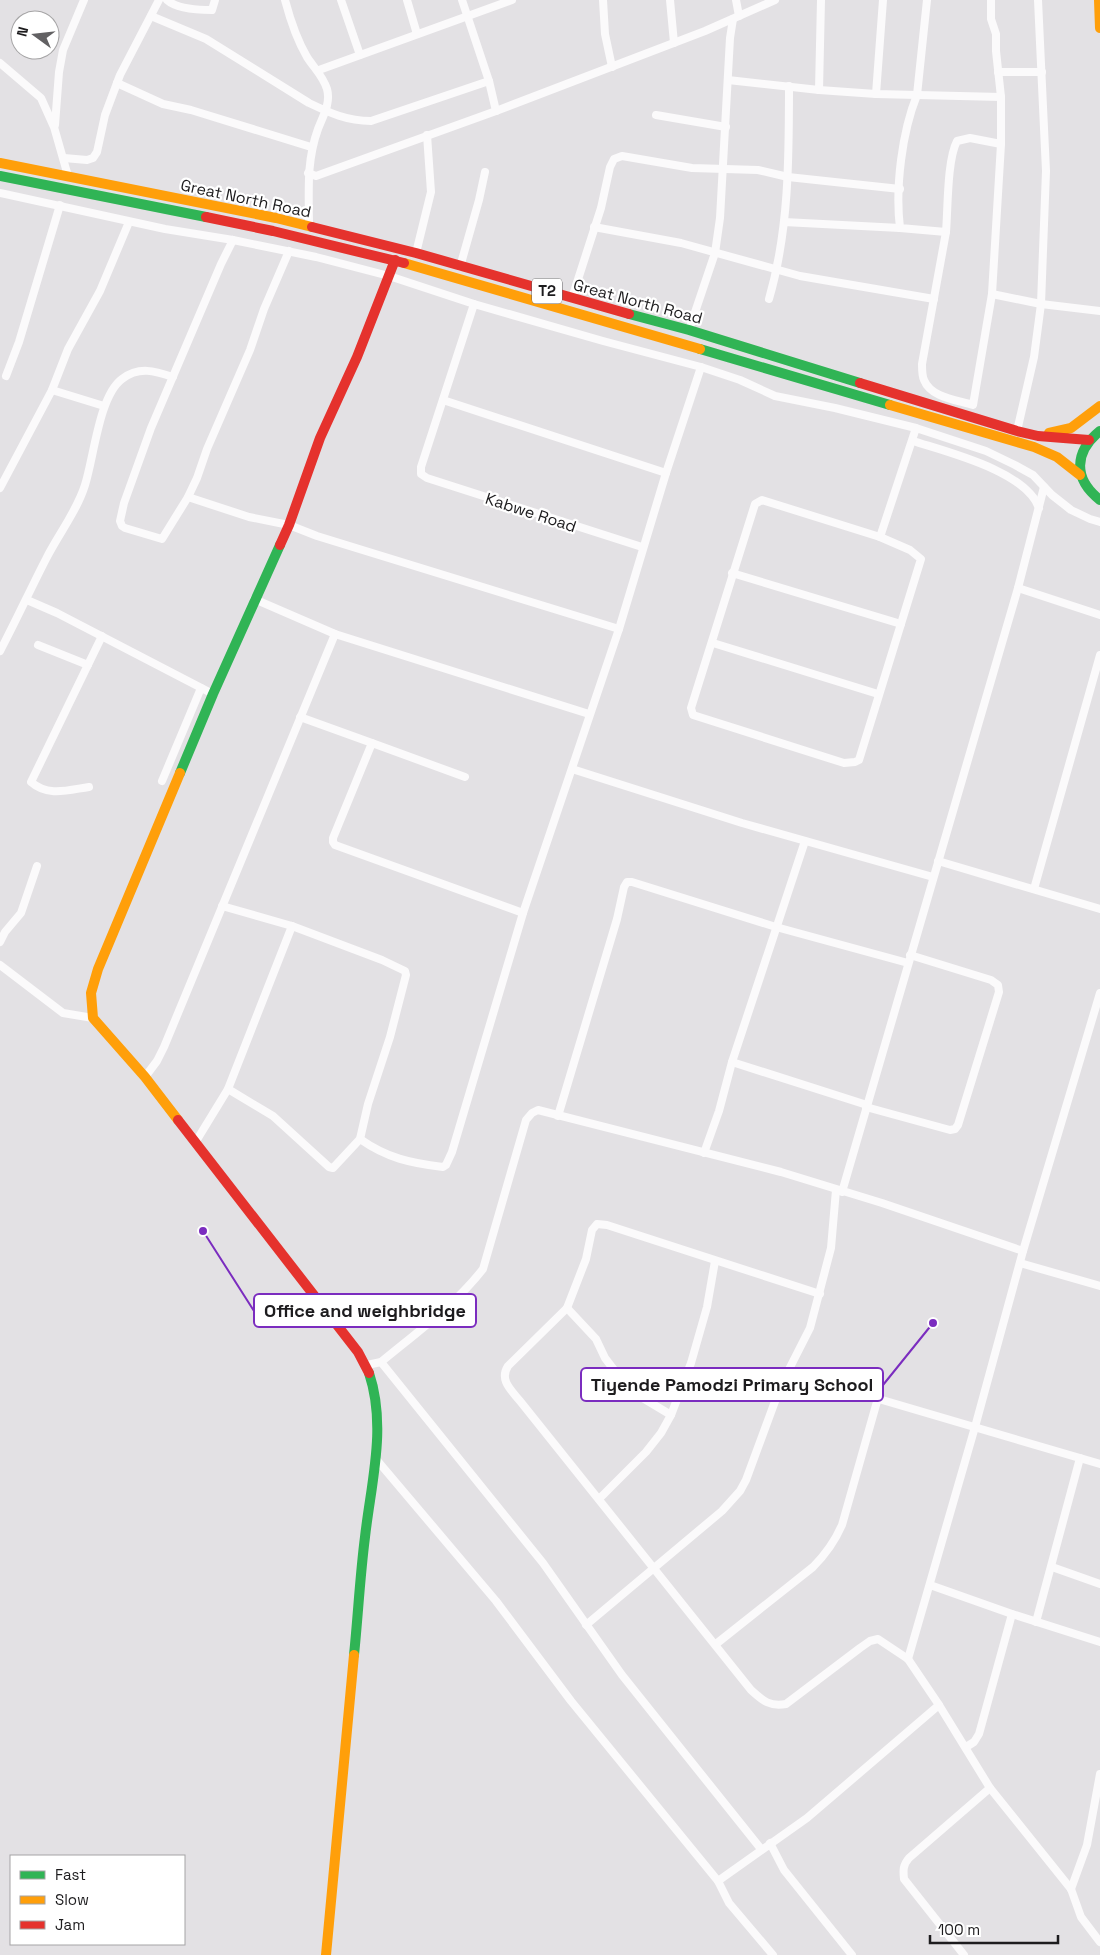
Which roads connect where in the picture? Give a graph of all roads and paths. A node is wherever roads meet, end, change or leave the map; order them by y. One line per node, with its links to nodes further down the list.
1 (84, 0): 43 (street)
2 (159, 0): 20 (street)
3 (167, 0): 4 (street)
4 (215, 0)
5 (285, 0): 29 (street)
6 (341, 0): 26 (street)
7 (408, 0): 24 (street)
8 (462, 0): 21 (street)
9 (512, 0): 21 (street)
10 (603, 0): 28 (street)
11 (670, 0): 25 (street)
12 (736, 0): 22 (street)
13 (775, 0): 22 (street)
14 (820, 0): 36 (street)
15 (882, 0): 37 (street)
16 (927, 0): 38 (street)
17 (991, 0): 30 (street)
18 (1038, 0): 31 (street)
19 (1099, 0): 23 (main road)
20 (151, 16): 34 (street); 40 (street)
21 (468, 16): 24 (street); 33 (street)
22 (736, 18): 25 (street); 32 (street)
23 (1100, 28)
24 (417, 34): 26 (street)
25 (674, 43): 28 (street)
26 (360, 55): 29 (street)
27 (0, 63): 43 (street)
28 (612, 67): 41 (street)
29 (319, 70): 40 (street)
30 (998, 72): 31 (street); 39 (street)
31 (1042, 72): 78 (street)
32 (728, 80): 35 (street); 44 (street)
33 (489, 81): 40 (street); 41 (street)
34 (117, 83): 47 (street); 48 (street)
35 (789, 86): 36 (street); 55 (street)
36 (819, 90): 37 (street)
37 (876, 94): 38 (street)
38 (917, 94): 39 (street); 56 (street)
39 (1001, 97): 46 (street)
40 (325, 111): 47 (street)
41 (496, 111): 45 (street)
42 (656, 115): 44 (street)
43 (54, 127): 48 (street)
44 (726, 128): 50 (street)
45 (427, 135): 52 (street); 67 (street)
46 (1000, 144): 64 (street); 73 (street)
47 (311, 147): 52 (street)
48 (64, 158): 54 (street)
49 (0, 163): 54 (main road, Great North Road / T2)
50 (723, 169): 55 (street); 62 (street); 68 (street)
51 (485, 172): 70 (street)
52 (308, 173): 61 (street)
53 (0, 176): 69 (main road, Great North Road / T2)
54 (68, 176): 61 (main road, Great North Road / T2)
55 (788, 177): 56 (street); 60 (street)
56 (900, 189): 63 (street)
57 (0, 194): 58 (street)
58 (60, 205): 59 (street); 82 (street)
59 (129, 222): 65 (street); 84 (street)
60 (784, 222): 63 (street); 71 (street)
61 (309, 227): 67 (main road, Great North Road / T2)
62 (594, 227): 68 (street); 74 (street)
63 (900, 228): 64 (street)
64 (946, 232): 75 (street)
65 (233, 240): 66 (street); 83 (street)
66 (289, 251): 72 (street); 98 (street)
67 (416, 253): 70 (main road, Great North Road / T2)
68 (716, 253): 71 (street); 80 (street)
69 (395, 260): 72 (main road); 95 (main road, Great North Road / T2)
70 (460, 267): 74 (main road, Great North Road / T2)
71 (777, 270): 75 (street); 76 (street)
72 (389, 276): 77 (street); 102 (main road)
73 (992, 294): 75 (street); 78 (street)
74 (572, 298): 80 (main road, Great North Road / T2)
75 (934, 299)
76 (769, 300)
77 (474, 304): 81 (street); 85 (street)
78 (1040, 304): 79 (street); 89 (street)
79 (1100, 311)
80 (689, 330): 89 (main road, Great North Road / T2)
81 (701, 367): 88 (street); 94 (street)
82 (6, 376)
83 (173, 376): 86 (street); 98 (street)
84 (52, 390): 86 (street); 97 (street)
85 (443, 400): 94 (street); 104 (street, Kabwe Road)
86 (104, 406): 108 (street)
87 (1100, 406): 91 (main road)
88 (916, 428): 92 (street); 96 (street)
89 (1017, 430): 91 (main road, Great North Road / T2)
90 (1100, 431): 93 (main road)
91 (1038, 436): 93 (main road, Great North Road / T2)
92 (913, 440): 100 (street); 103 (street)
93 (1089, 440): 95 (main road)
94 (666, 473): 104 (street)
95 (1080, 475): 99 (main road, T2)
96 (1044, 487): 100 (street); 101 (street)
97 (0, 488)
98 (188, 497): 102 (street)
99 (1100, 500)
100 (1039, 508): 106 (street)
101 (1100, 522)
102 (289, 525): 107 (main road); 111 (street)
103 (880, 537): 105 (street); 110 (street)
104 (642, 547): 111 (street)
105 (732, 573): 110 (street); 114 (street)
106 (1018, 588): 109 (street); 132 (street)
107 (254, 599): 112 (street); 120 (main road)
108 (27, 600): 113 (street); 116 (street)
109 (1100, 615)
110 (901, 624): 121 (street)
111 (619, 629): 122 (street)
112 (335, 634): 122 (street); 123 (street)
113 (102, 636): 118 (street); 119 (street)
114 (713, 643): 121 (street); 121 (street)
115 (38, 645): 118 (street)
116 (0, 652)
117 (1100, 655): 135 (street)
118 (88, 665): 130 (street)
119 (201, 688): 120 (street); 125 (street)
120 (213, 694): 126 (main road)
121 (878, 694)
122 (589, 714): 127 (street)
123 (300, 718): 124 (street); 136 (street)
124 (372, 743): 128 (street); 138 (street)
125 (172, 757): 126 (street); 129 (street)
126 (185, 762): 145 (main road)
127 (572, 769): 131 (street); 138 (street)
128 (465, 778)
129 (162, 781)
130 (89, 787)
131 (805, 841): 134 (street); 140 (street)
132 (938, 861): 134 (street); 135 (street)
133 (37, 866): 141 (street)
134 (933, 877): 142 (street)
135 (1034, 889): 137 (street)
136 (222, 906): 139 (street); 147 (street)
137 (1100, 909)
138 (523, 913): 151 (street)
139 (292, 926): 148 (street); 151 (street)
140 (776, 928): 142 (street); 146 (street); 150 (street)
141 (0, 942)
142 (909, 959): 149 (street); 149 (street)
143 (0, 965): 145 (street)
144 (1100, 993): 155 (street)
145 (93, 1018): 147 (main road)
146 (732, 1062): 149 (street); 153 (street)
147 (145, 1077): 152 (main road)
148 (228, 1089): 151 (street); 152 (street)
149 (866, 1106): 154 (street)
150 (558, 1116): 153 (street); 161 (street)
151 (360, 1139)
152 (195, 1143): 162 (main road)
153 (704, 1153): 154 (street)
154 (839, 1191): 155 (street); 159 (street)
155 (1023, 1251): 157 (street)
156 (715, 1261): 159 (street); 160 (street); 165 (street)
157 (1020, 1263): 158 (street); 166 (street)
158 (1100, 1286)
159 (820, 1294): 163 (street)
160 (567, 1308): 165 (street); 170 (street)
161 (381, 1362): 162 (street); 177 (street)
162 (367, 1365): 168 (main road)
163 (787, 1372): 164 (street); 171 (street)
164 (878, 1398): 166 (street); 179 (street)
165 (671, 1415): 170 (street)
166 (975, 1427): 167 (street); 174 (street)
167 (1080, 1458): 169 (street); 172 (street)
168 (376, 1459): 187 (street); 190 (main road)
169 (1100, 1464)
170 (599, 1499): 171 (street)
171 (654, 1568): 177 (street); 179 (street)
172 (1052, 1568): 173 (street); 176 (street)
173 (1100, 1584)
174 (930, 1585): 175 (street); 180 (street)
175 (1012, 1614): 176 (street); 182 (street)
176 (1036, 1622): 178 (street)
177 (586, 1625): 186 (street)
178 (1100, 1642)
179 (716, 1644): 180 (street)
180 (908, 1659): 181 (street)
181 (939, 1705): 182 (street); 185 (street)
182 (966, 1747): 184 (street)
183 (1100, 1774): 188 (street)
184 (990, 1788): 188 (street); 193 (street)
185 (770, 1843): 186 (street); 192 (street)
186 (761, 1849): 187 (street)
187 (718, 1881): 191 (street)
188 (1071, 1889): 189 (street)
189 (1100, 1942)
190 (326, 1955)
191 (773, 1955)
192 (852, 1955)
193 (964, 1955)

